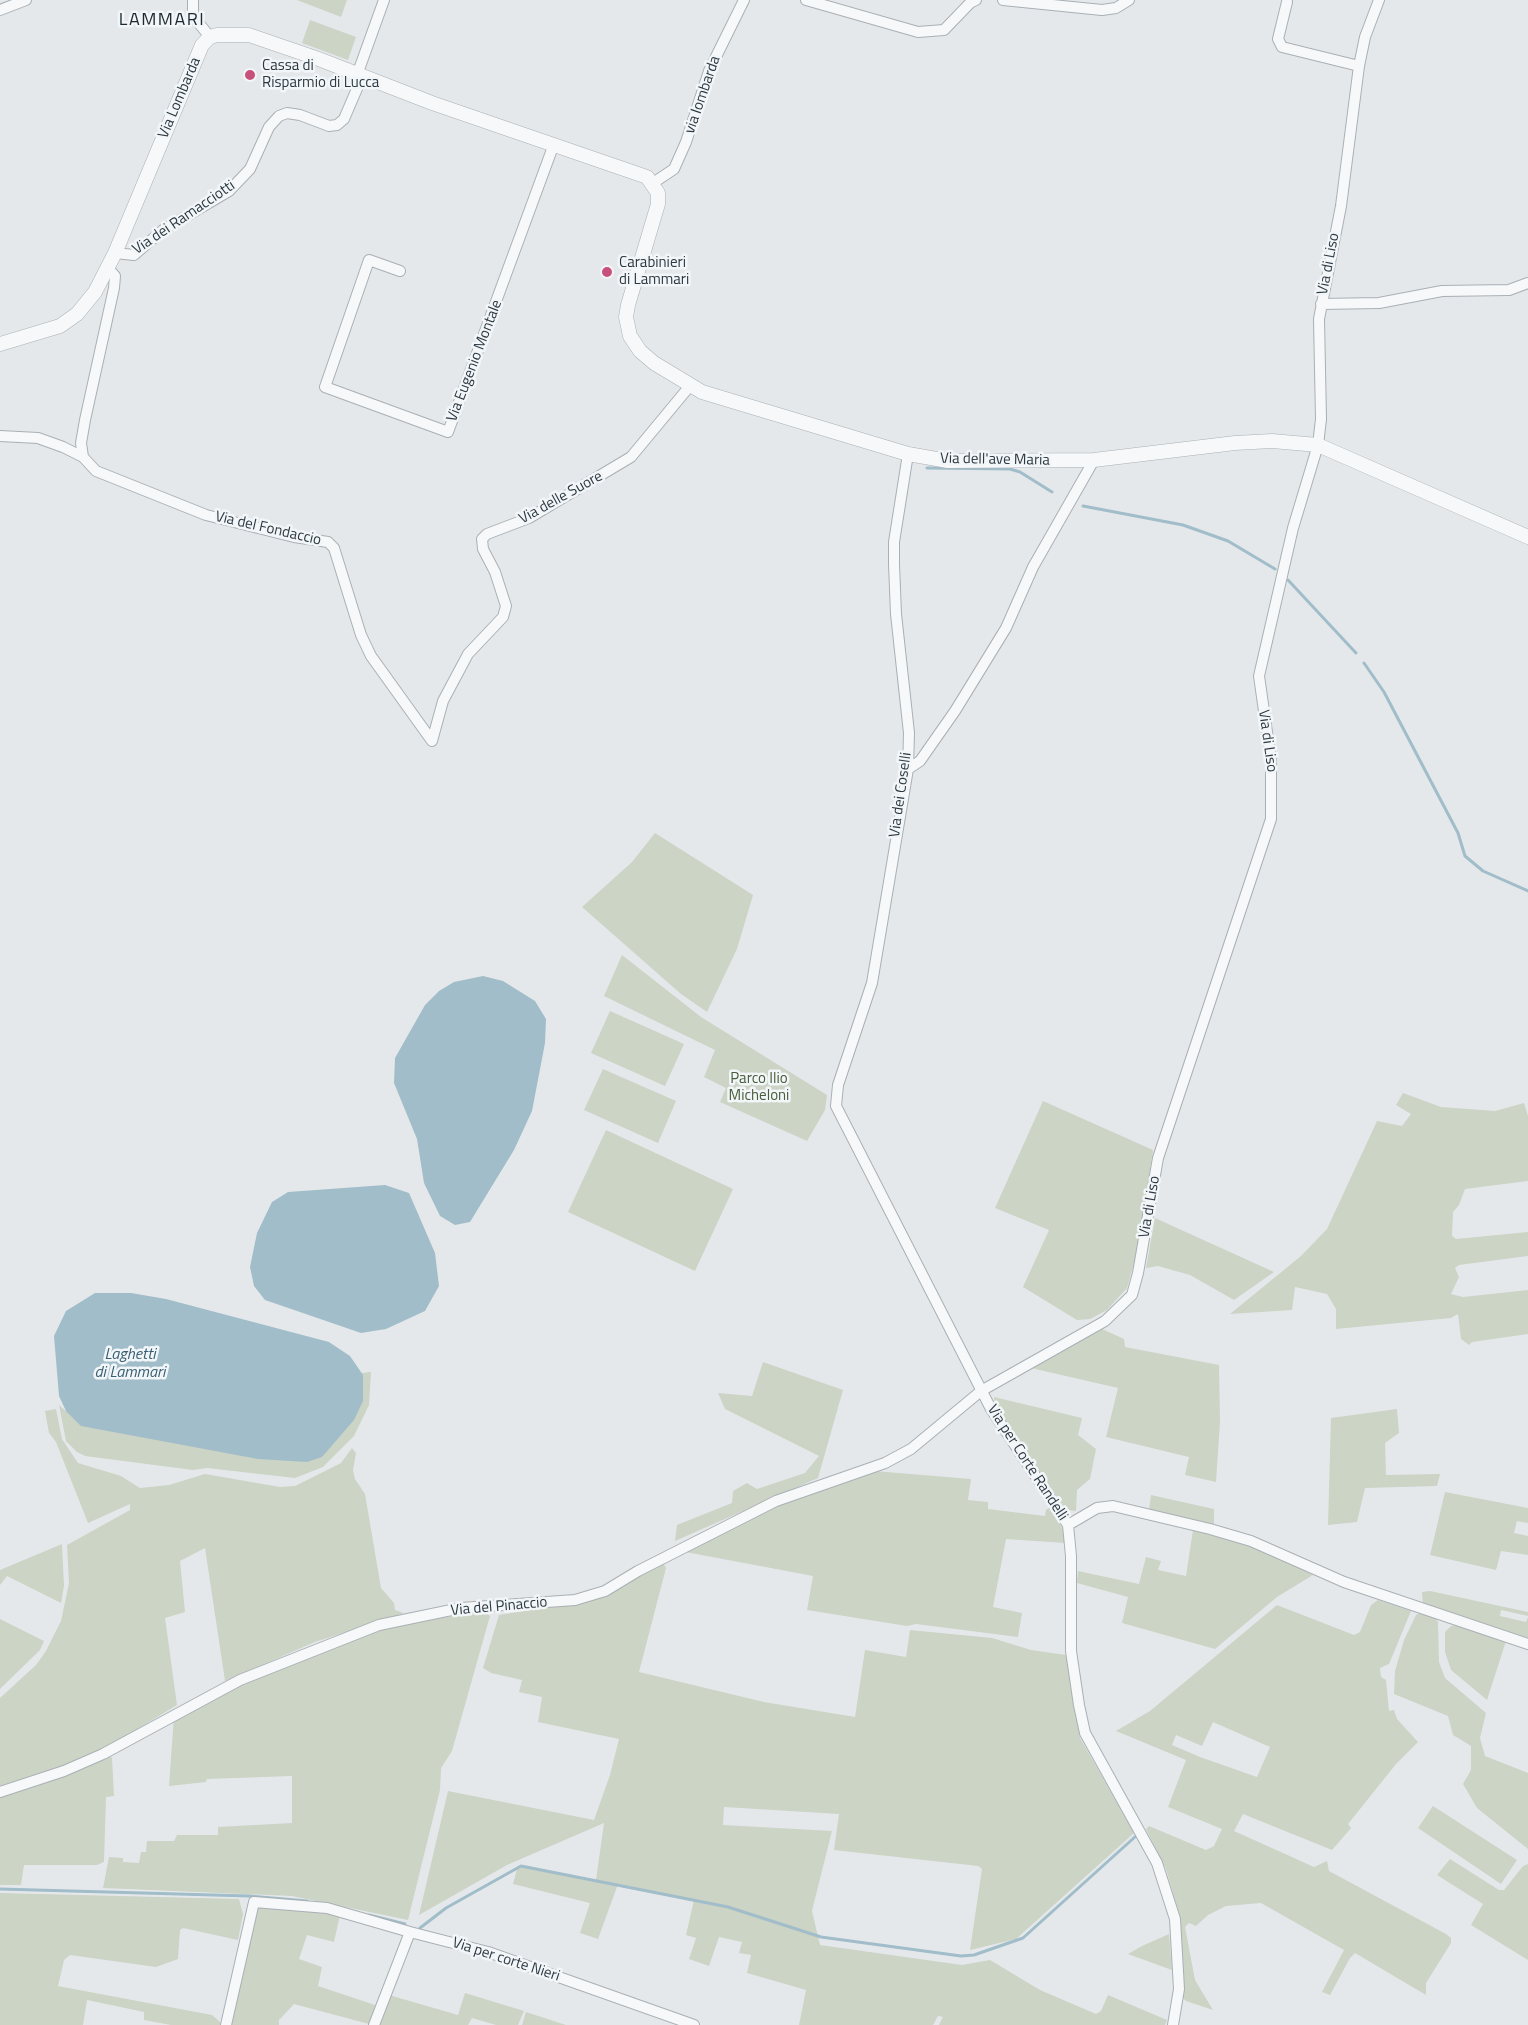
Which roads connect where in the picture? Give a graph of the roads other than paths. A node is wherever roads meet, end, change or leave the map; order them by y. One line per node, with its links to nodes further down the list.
1 (26, 0): 11 (street)
2 (193, 0): 12 (street)
3 (384, 0): 14 (street)
4 (744, 0): 16 (street, via lombarda)
5 (806, 0): 6 (street)
6 (976, 0)
7 (1003, 0): 8 (street)
8 (1129, 0)
9 (1379, 0): 13 (street, Via di Liso)
10 (1287, 2): 13 (street)
11 (0, 10)
12 (210, 37): 14 (street); 17 (street, Via Lombarda)
13 (1359, 66): 21 (street, Via di Liso)
14 (360, 76): 15 (street); 17 (street, Via dei Ramacciotti)
15 (554, 144): 16 (street); 19 (street, Via Eugenio Montale)
16 (653, 183): 23 (street, Via dell'ave Maria)
17 (115, 253): 18 (street, Via Lombarda)
18 (108, 268): 22 (street, Via Lombarda); 27 (street)
19 (400, 271)
20 (1528, 283): 21 (street)
21 (1321, 304): 25 (street, Via di Liso)
22 (0, 344)
23 (689, 387): 26 (street, Via dell'ave Maria); 30 (street, Via delle Suore)
24 (0, 436): 27 (street, Via del Fondaccio)
25 (1318, 445): 28 (street, Via dell'ave Maria); 29 (street, Via dell'ave Maria); 33 (street, Via di Liso)
26 (908, 454): 28 (street, Via dell'ave Maria); 31 (street, Via dei Coselli)
27 (83, 457): 30 (street, Via del Fondaccio)
28 (1094, 460): 31 (street)
29 (1528, 537)
30 (432, 741)
31 (908, 770): 32 (street, Via dei Coselli)
32 (837, 1093): 33 (street, Via per Corte Randelli)
33 (981, 1391): 34 (street, Via per Corte Randelli); 36 (street, Via del Pinaccio)
34 (1068, 1525): 35 (street); 41 (street, Via per Corte Randelli)
35 (1528, 1644)
36 (0, 1792)
37 (410, 1932): 38 (street, Via per corte Nieri); 39 (street); 40 (street, Via per corte Nieri)
38 (226, 2025)
39 (374, 2025)
40 (694, 2025)
41 (1173, 2025)

